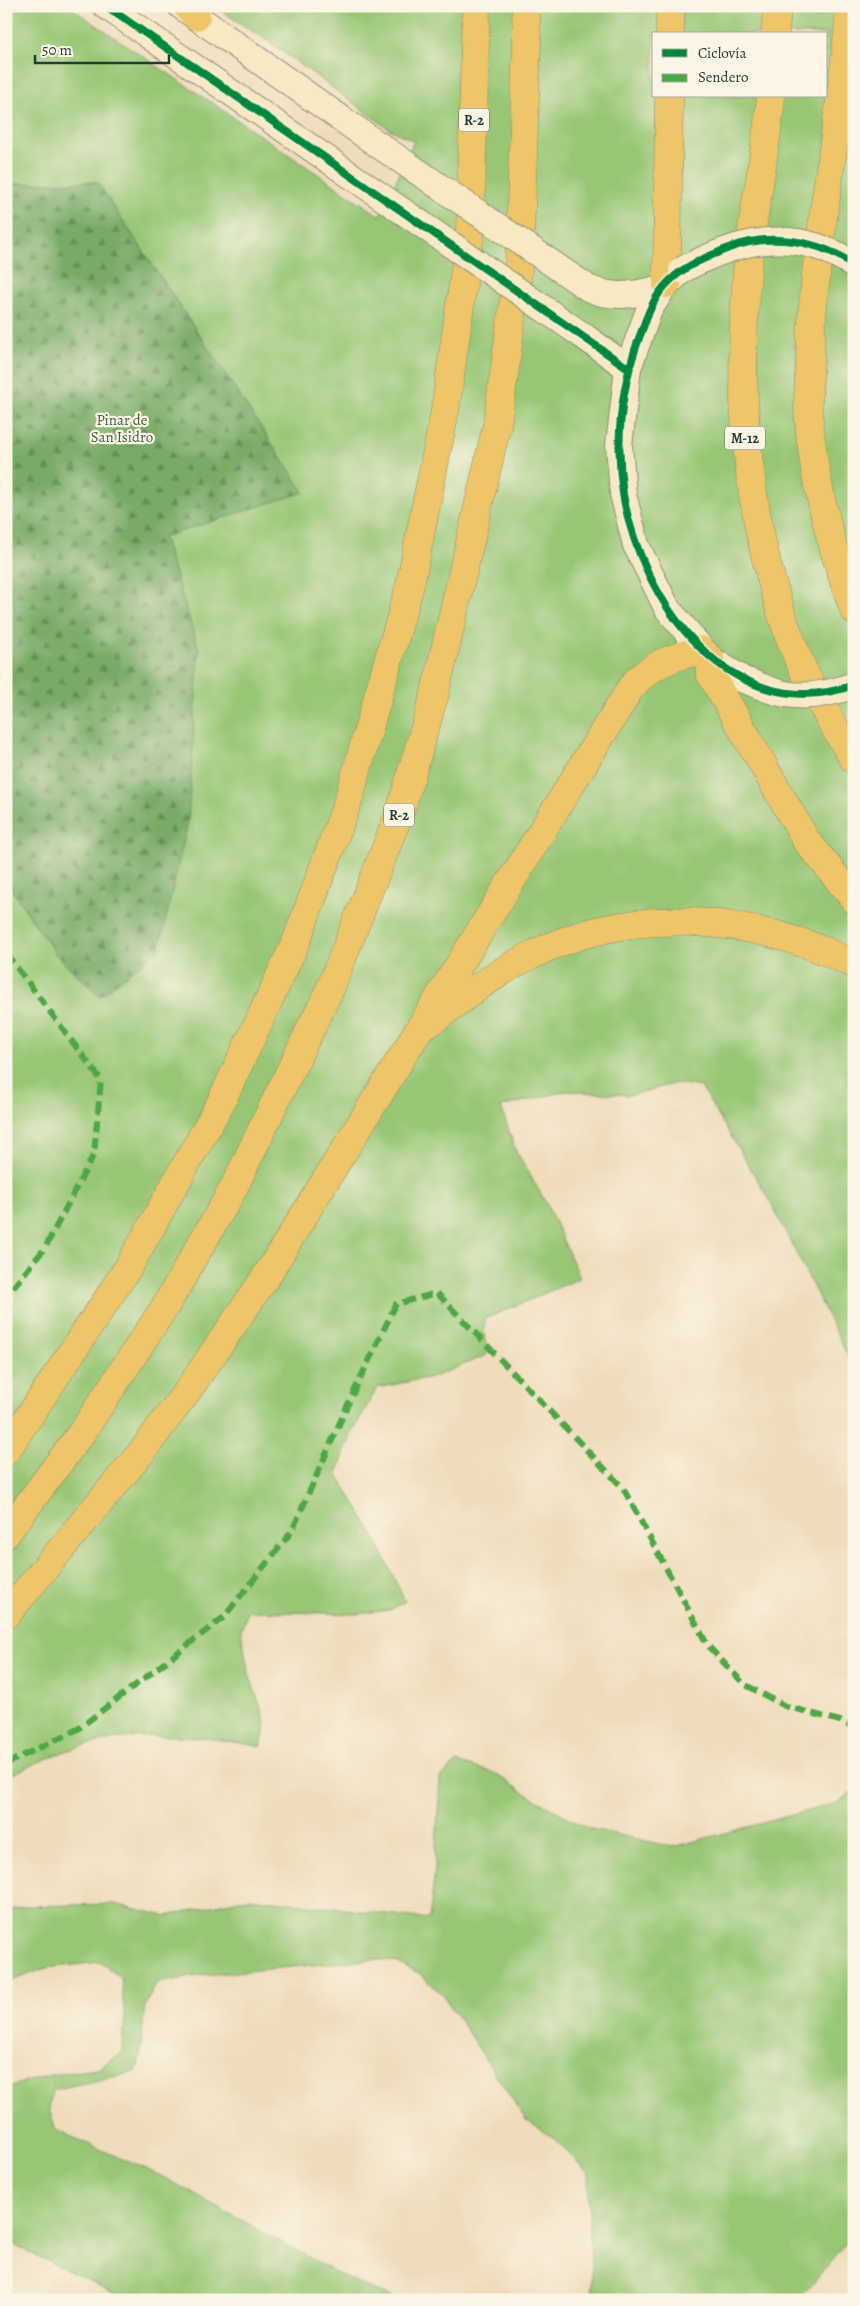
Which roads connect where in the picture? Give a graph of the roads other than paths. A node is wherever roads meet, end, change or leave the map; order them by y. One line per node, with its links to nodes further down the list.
1 (106, 6): 16 (street, bridge)
2 (463, 6): 13 (highway)
3 (476, 6): 13 (highway, R-2)
4 (526, 6): 25 (highway, R-2)
5 (670, 6): 9 (highway)
6 (778, 6): 10 (highway)
7 (850, 6): 17 (highway)
8 (188, 9): 15 (street, bridge)
9 (670, 32)
10 (775, 32)
11 (669, 98): 15 (highway)
12 (771, 98): 20 (highway, M-12)
13 (470, 234): 24 (highway, R-2)
14 (854, 265): 15 (street, bridge)
15 (671, 280): 16 (street)
16 (628, 368): 18 (street)
17 (854, 610)
18 (705, 655): 19 (street, bridge); 21 (highway); 23 (highway)
19 (854, 685)
20 (854, 760)
21 (854, 899)
22 (854, 964): 23 (highway)
23 (418, 1033): 26 (highway)
24 (6, 1450)
25 (6, 1534)
26 (6, 1615)

